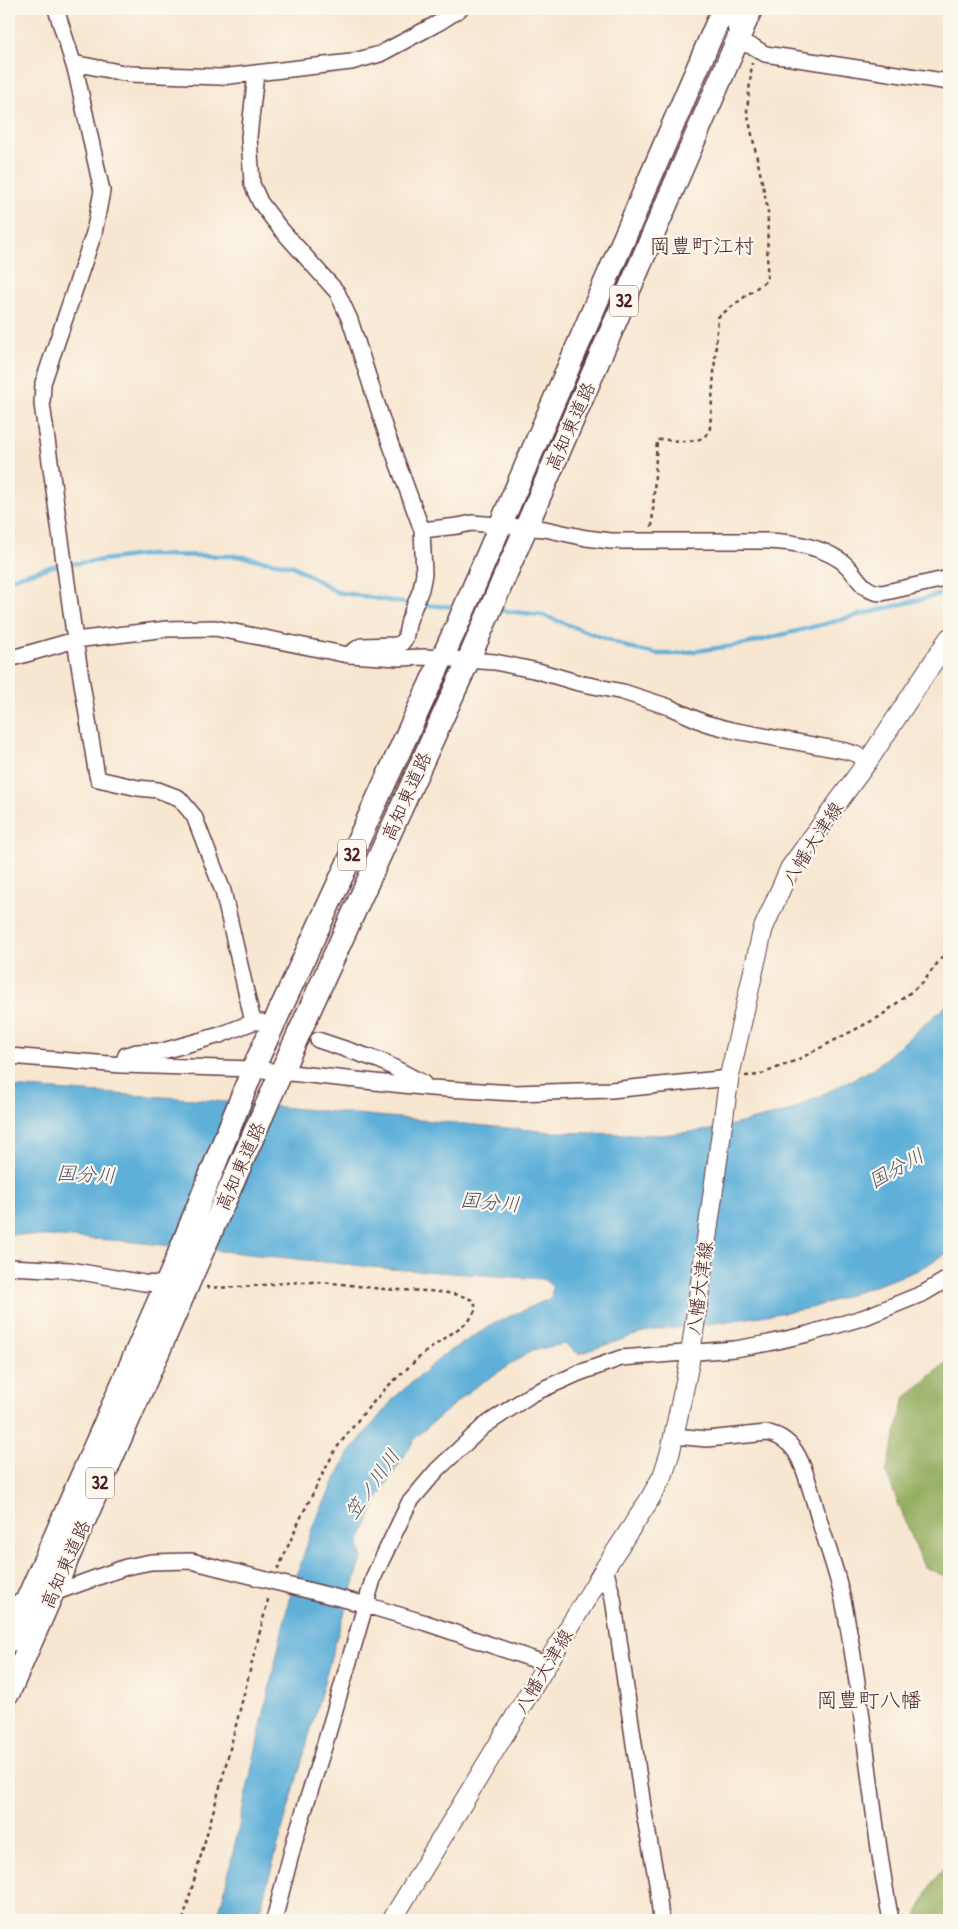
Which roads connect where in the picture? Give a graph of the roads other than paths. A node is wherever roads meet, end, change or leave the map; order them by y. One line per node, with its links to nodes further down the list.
1 (56, 9): 7 (street)
2 (460, 9): 8 (street)
3 (723, 9): 10 (highway, 高知東道路 / 32)
4 (732, 9): 6 (street)
5 (752, 9): 6 (highway, 高知東道路 / 32)
6 (746, 44): 9 (street); 11 (highway, 高知東道路 / 32)
7 (73, 64): 8 (street); 16 (street)
8 (256, 73): 12 (street)
9 (949, 82)
10 (500, 525): 11 (street); 12 (street); 14 (highway, 高知東道路 / 32)
11 (525, 528): 13 (street); 14 (highway, 高知東道路 / 32)
12 (422, 530): 17 (street)
13 (949, 578)
14 (486, 589): 19 (highway, 高知東道路 / 32); 20 (highway, 高知東道路 / 32)
15 (949, 638): 21 (main road, 八幡大津線)
16 (75, 640): 17 (street); 18 (street); 24 (street)
17 (348, 655): 19 (street)
18 (9, 659)
19 (443, 659): 20 (street); 25 (highway, 高知東道路 / 32)
20 (468, 661): 21 (street); 26 (highway, 高知東道路 / 32)
21 (868, 761): 27 (main road, 八幡大津線)
22 (318, 1040): 28 (street)
23 (9, 1056): 24 (street)
24 (122, 1065): 25 (street)
25 (250, 1076): 26 (street); 31 (highway, 高知東道路 / 32)
26 (278, 1078): 28 (street); 31 (highway, 高知東道路 / 32)
27 (728, 1082): 28 (street); 32 (main road, 八幡大津線)
28 (430, 1088)
29 (9, 1267): 31 (street)
30 (949, 1278): 32 (street)
31 (179, 1279): 35 (highway, 高知東道路 / 32); 36 (highway, 高知東道路 / 32)
32 (691, 1351): 33 (main road, 八幡大津線); 37 (street)
33 (674, 1436): 34 (main road, 八幡大津線); 44 (street)
34 (605, 1568): 39 (main road, 八幡大津線); 43 (street)
35 (51, 1594): 36 (street); 37 (street); 40 (highway, 高知東道路 / 32)
36 (18, 1603): 38 (highway, 高知東道路 / 32)
37 (363, 1604): 39 (street); 41 (street)
38 (9, 1642)
39 (547, 1664): 42 (main road, 八幡大津線)
40 (9, 1692)
41 (274, 1920)
42 (392, 1920)
43 (661, 1920)
44 (891, 1920)

